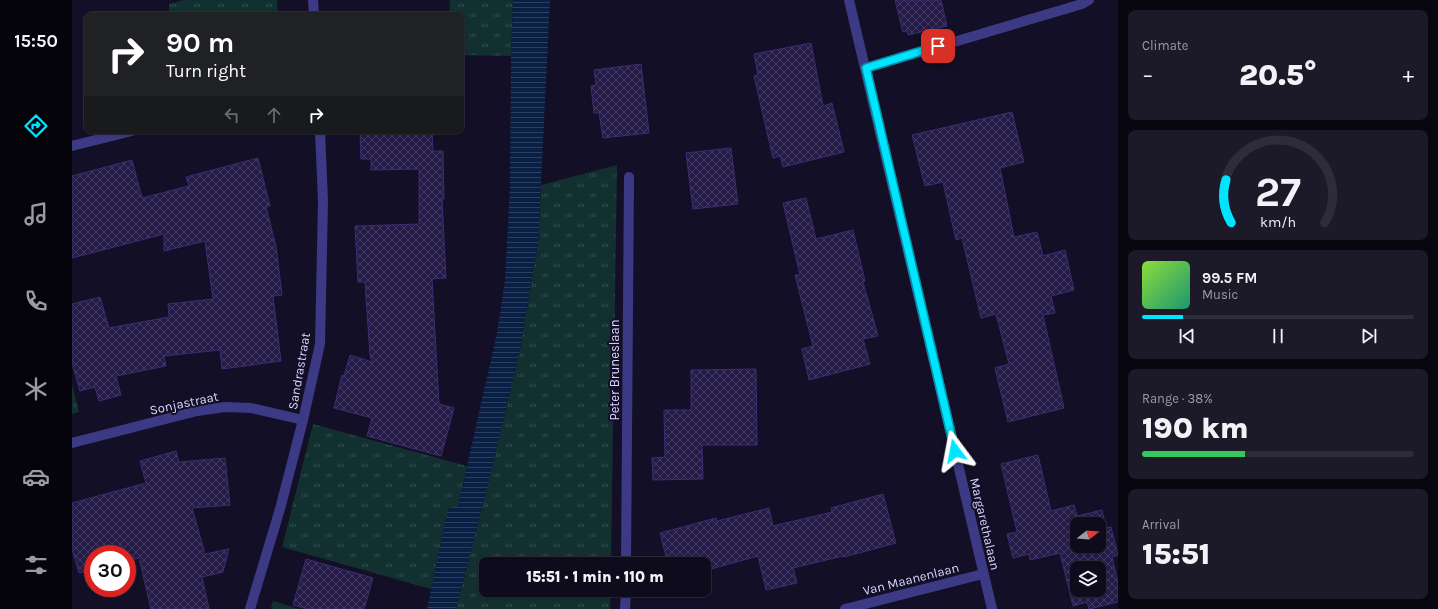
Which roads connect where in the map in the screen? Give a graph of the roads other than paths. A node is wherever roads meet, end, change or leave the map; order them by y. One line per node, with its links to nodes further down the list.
1 (313, 0): 4 (street)
2 (850, 0): 5 (street, Margarethalaan)
3 (1089, 0): 5 (street)
4 (314, 12)
5 (866, 68): 13 (street, Margarethalaan)
6 (120, 134): 8 (street)
7 (320, 134): 10 (street, Sandrastraat)
8 (72, 146)
9 (628, 177): 12 (street, Peter Bruneslaan)
10 (303, 420): 11 (street, Sonjastraat); 15 (street, Sandrastraat)
11 (72, 443)
12 (626, 557)
13 (983, 574): 17 (street, Van Maanenlaan); 18 (street, Margarethalaan)
14 (626, 597): 16 (street)
15 (250, 609)
16 (625, 609)
17 (844, 609)
18 (992, 609)

